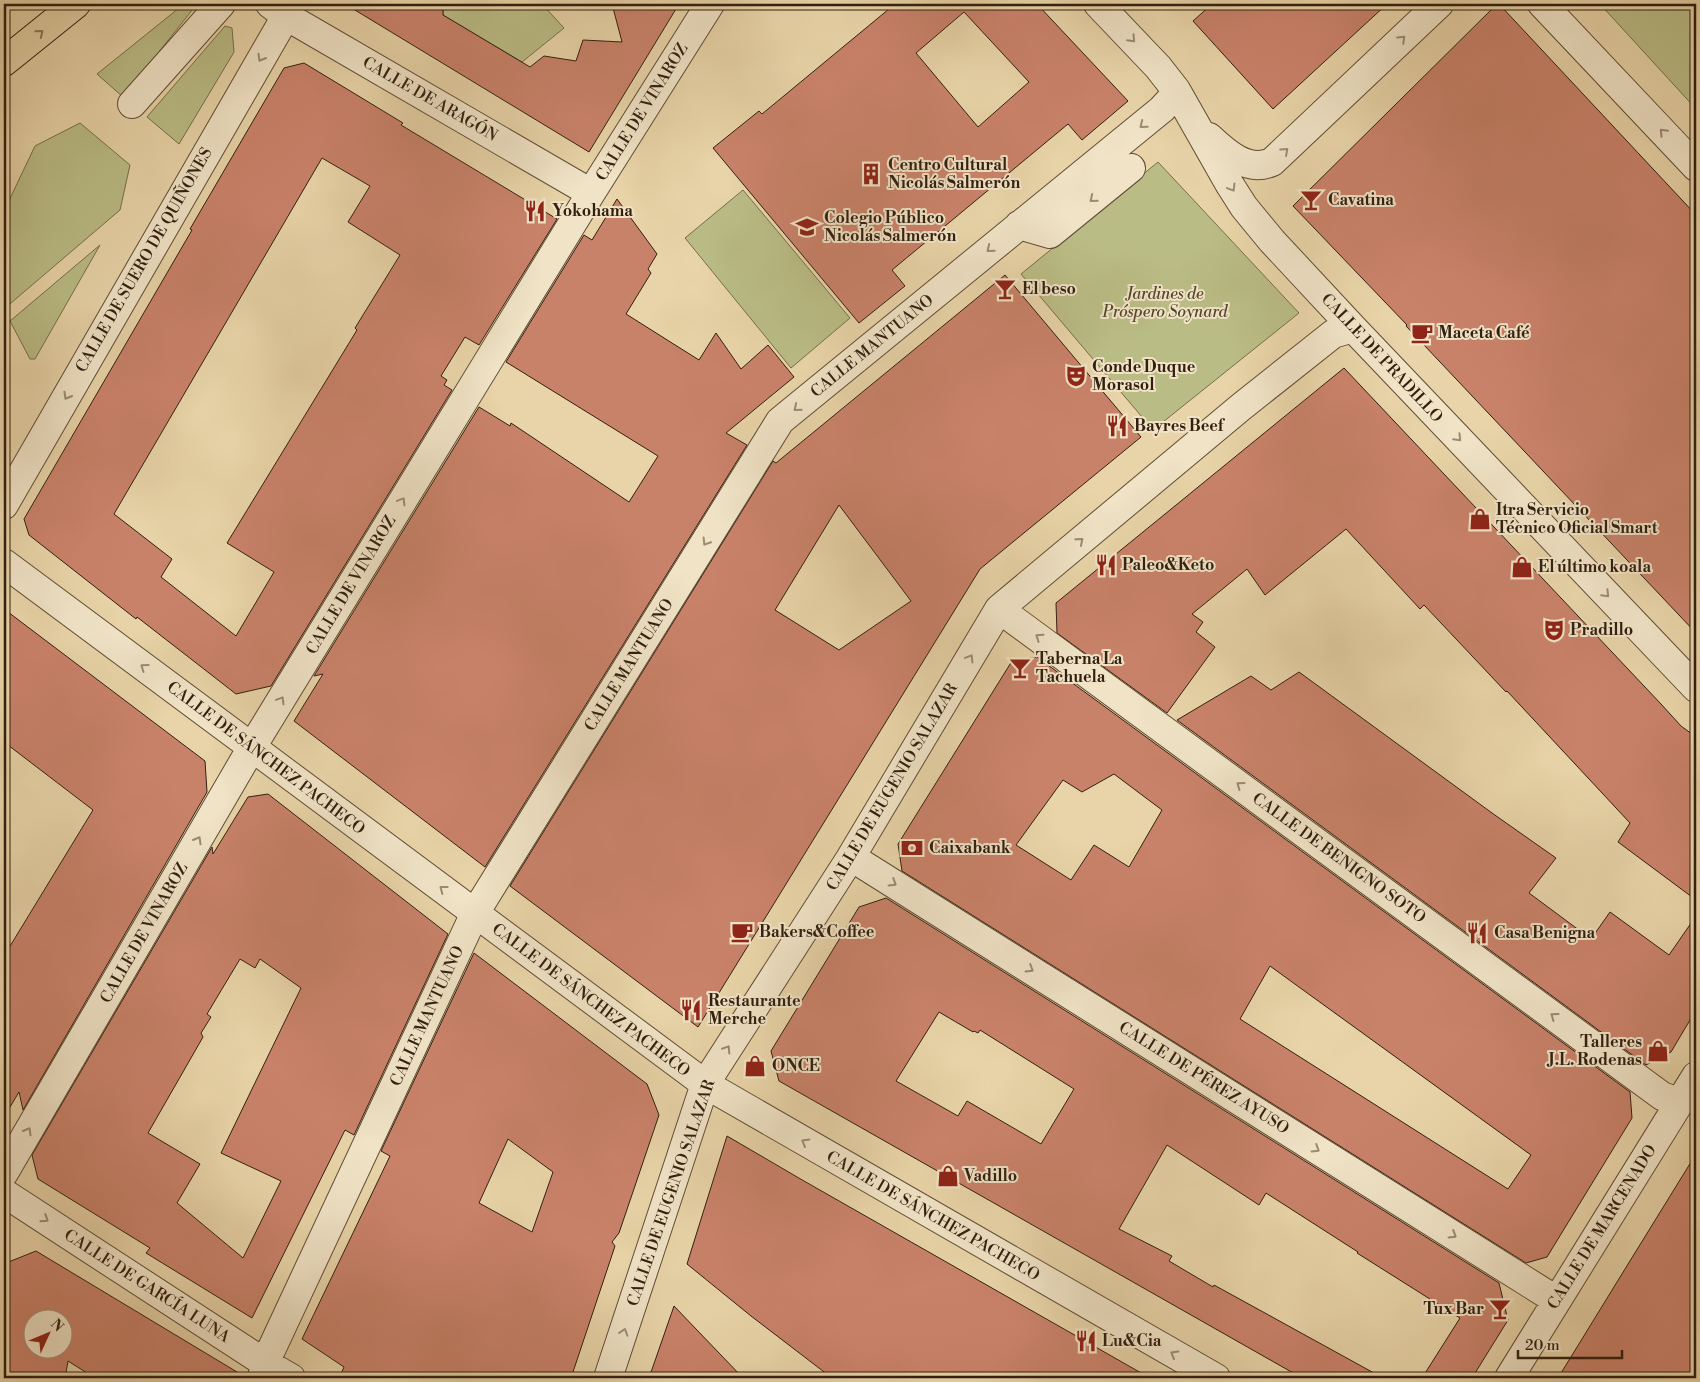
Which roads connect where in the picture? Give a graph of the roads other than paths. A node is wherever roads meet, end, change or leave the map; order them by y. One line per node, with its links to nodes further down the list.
1 (76, 4): 8 (main road, one-way to 1)
2 (221, 4): 10 (street)
3 (710, 4): 14 (street, CALLE DE VINAROZ)
4 (1098, 4): 9 (street, CALLE DE PRADILLO, one-way to 9)
5 (1439, 4): 11 (street, one-way to 5)
6 (1542, 4): 12 (street, one-way to 6)
7 (278, 10): 14 (street, CALLE DE ARAGÓN); 17 (street, CALLE DE SUERO DE QUIÑONES, one-way to 17)
8 (4, 62)
9 (1176, 90): 11 (street, CALLE DE PRADILLO); 15 (street, CALLE MANTUANO, one-way to 15)
10 (132, 104)
11 (1200, 130): 16 (street, CALLE DE PRADILLO, one-way to 16)
12 (1696, 167)
13 (1131, 168): 15 (street, one-way to 15)
14 (591, 193): 21 (street, CALLE DE VINAROZ, one-way to 14)
15 (1019, 225): 23 (street, CALLE MANTUANO, one-way to 23)
16 (1353, 328): 19 (street, CALLE DE EUGENIO SALAZAR, one-way to 16); 20 (street, CALLE DE PRADILLO, one-way to 20)
17 (4, 505)
18 (4, 564): 21 (street, CALLE DE SÁNCHEZ PACHECO, one-way to 18)
19 (999, 609): 22 (street, CALLE DE EUGENIO SALAZAR, one-way to 19); 26 (street, CALLE DE BENIGNO SOTO, one-way to 19)
20 (1693, 680)
21 (252, 747): 23 (street, CALLE DE SÁNCHEZ PACHECO, one-way to 21); 27 (street, CALLE DE VINAROZ, one-way to 21)
22 (851, 857): 25 (street, CALLE DE EUGENIO SALAZAR, one-way to 22); 29 (street, CALLE DE PÉREZ AYUSO, one-way to 29)
23 (475, 913): 25 (street, CALLE DE SÁNCHEZ PACHECO); 30 (street, CALLE MANTUANO)
24 (1696, 1076): 26 (street, CALLE DE MARCENADO)
25 (705, 1084): 32 (street, CALLE DE EUGENIO SALAZAR, one-way to 25); 33 (street, CALLE DE SÁNCHEZ PACHECO, one-way to 25)
26 (1681, 1101): 29 (street, CALLE DE MARCENADO)
27 (4, 1173)
28 (4, 1193): 30 (street, CALLE DE GARCÍA LUNA, one-way to 30)
29 (1556, 1300): 34 (street, CALLE DE MARCENADO)
30 (263, 1371): 31 (street, CALLE DE GARCÍA LUNA)
31 (291, 1378)
32 (608, 1378)
33 (1216, 1378)
34 (1509, 1378)

